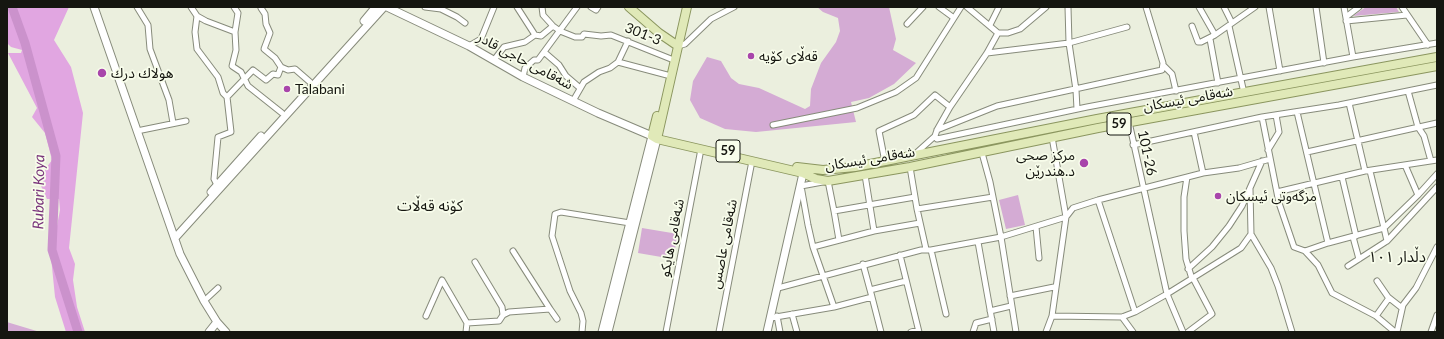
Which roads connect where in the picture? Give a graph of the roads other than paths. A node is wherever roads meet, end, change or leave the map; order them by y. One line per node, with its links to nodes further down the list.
1 (94, 7): 102 (street)
2 (137, 7): 96 (street)
3 (190, 7): 39 (street)
4 (234, 7): 51 (street)
5 (372, 7): 40 (street)
6 (381, 7): 40 (street)
7 (386, 7): 60 (street, شەقامی حاجی قادر); 155 (street)
8 (425, 7): 9 (street)
9 (435, 7): 43 (street)
10 (494, 7): 60 (street)
11 (517, 7): 53 (street)
12 (542, 7): 47 (street)
13 (577, 7): 50 (street)
14 (591, 7): 15 (street)
15 (598, 7)
16 (629, 7): 58 (main road)
17 (687, 7): 58 (main road)
18 (726, 7): 37 (street)
19 (734, 7): 37 (street)
20 (923, 7): 44 (street)
21 (939, 7): 41 (street)
22 (961, 7): 41 (street)
23 (967, 7): 45 (street)
24 (999, 7): 45 (street)
25 (1046, 7): 52 (street)
26 (1068, 7): 56 (street)
27 (1146, 7): 69 (street)
28 (1199, 7): 54 (street)
29 (1224, 7): 46 (street)
30 (1269, 7): 72 (street)
31 (1316, 7): 68 (street)
32 (1344, 7): 42 (street)
33 (1359, 7): 42 (street)
34 (1402, 7): 38 (street)
35 (261, 8): 71 (street)
36 (1253, 8): 46 (street)
37 (722, 12): 58 (street)
38 (1407, 15): 42 (street); 59 (street)
39 (197, 16): 51 (street); 85 (street)
40 (368, 17): 77 (street)
41 (954, 18): 99 (street)
42 (1346, 19): 63 (street)
43 (465, 23)
44 (907, 24)
45 (990, 25): 52 (street)
46 (1231, 25): 54 (street); 75 (street)
47 (553, 26): 50 (street, 301-3); 53 (street)
48 (1192, 26): 54 (street)
49 (1127, 27): 56 (street)
50 (560, 31): 55 (street, 301-3); 61 (street)
51 (235, 32): 76 (street)
52 (998, 33): 62 (street)
53 (535, 35): 66 (street)
54 (1212, 37): 78 (street)
55 (628, 40): 65 (street, 301-3); 67 (street)
56 (1069, 43): 62 (street); 81 (street)
57 (1437, 43): 59 (street)
58 (676, 45): 65 (main road); 104 (main road)
59 (1428, 45): 63 (street)
60 (469, 46): 66 (street, شەقامی حاجی قادر)
61 (544, 52): 74 (street); 80 (street)
62 (987, 53): 88 (street)
63 (1353, 57): 68 (street)
64 (1437, 57): 84 (main road, شەقامی ئیسکان / 59)
65 (671, 59): 73 (main road)
66 (494, 60): 74 (street, شەقامی حاجی قادر)
67 (618, 62): 73 (street); 80 (street)
68 (1324, 63): 72 (street)
69 (1164, 66): 81 (street); 82 (street)
70 (1437, 66): 95 (main road, شەقامی ئیسکان / 59)
71 (281, 67): 76 (street); 77 (street)
72 (1280, 71): 75 (street)
73 (667, 75): 104 (main road)
74 (524, 77): 86 (street, شەقامی حاجی قادر)
75 (1241, 78): 78 (street); 84 (street)
76 (244, 80): 85 (street); 91 (street)
77 (310, 82): 91 (street)
78 (1218, 83): 82 (street)
79 (1437, 85): 83 (street)
80 (580, 88): 86 (street)
81 (1076, 90): 89 (street); 101 (street)
82 (1176, 91): 89 (street)
83 (1408, 91): 87 (street); 100 (street)
84 (1244, 93): 97 (main road, شەقامی ئیسکان / 59)
85 (227, 96): 133 (street)
86 (573, 101): 104 (street, شەقامی حاجی قادر)
87 (1349, 103): 90 (street); 107 (street)
88 (950, 107): 101 (street); 120 (street)
89 (1077, 110): 105 (street)
90 (1297, 112): 92 (street); 113 (street)
91 (282, 113): 133 (street)
92 (1276, 115): 93 (street); 110 (street)
93 (1262, 117): 103 (street); 110 (street)
94 (186, 121): 96 (street)
95 (1128, 122): 97 (main road, شەقامی ئیسکان / 59); 108 (street, 101-26)
96 (173, 123): 102 (street)
97 (1105, 123): 106 (main road, شەقامی ئیسکان / 59); 111 (main road, شەقامی ئیسکان / 59)
98 (1437, 123): 100 (street)
99 (773, 125)
100 (1418, 127): 107 (street); 119 (street)
101 (937, 130): 105 (street)
102 (137, 131): 155 (street)
103 (1194, 132): 108 (street); 126 (street)
104 (656, 137): 109 (main road, 59); 124 (main road, 59); 147 (street); 210 (street)
105 (936, 137): 111 (street); 114 (street)
106 (1052, 137): 112 (main road, شەقامی ئیسکان / 59); 146 (street)
107 (1358, 141): 113 (street); 125 (street)
108 (1134, 145): 136 (street, 101-26)
109 (701, 149): 117 (main road, 59); 211 (street, شه‌قامی هایكو)
110 (1268, 150): 115 (street)
111 (942, 151): 114 (main road, شەقامی ئیسکان / 59)
112 (982, 152): 122 (main road, شەقامی ئیسکان / 59); 141 (street)
113 (1307, 152): 132 (street)
114 (911, 157): 120 (main road, شەقامی ئیسکان / 59)
115 (1270, 159): 118 (street); 138 (street)
116 (1437, 160): 119 (street)
117 (752, 161): 124 (main road, 59); 212 (street, شه‌قامی عاصس)
118 (1262, 161): 126 (street); 137 (street)
119 (1431, 161): 121 (street)
120 (885, 162): 123 (main road, شەقامی ئیسکان / 59)
121 (1405, 165): 125 (street); 139 (street)
122 (910, 167): 128 (main road, شەقامی ئیسکان / 59); 140 (street)
123 (826, 170): 124 (main road, شەقامی ئیسکان / 59); 131 (main road)
124 (804, 171): 131 (main road, شەقامی ئیسکان / 59); 134 (street)
125 (1368, 171): 130 (street); 150 (street)
126 (1203, 174): 129 (street)
127 (1437, 174): 139 (street)
128 (865, 175): 131 (main road, شەقامی ئیسکان / 59); 143 (street)
129 (1187, 177): 136 (street); 171 (street)
130 (1342, 177): 132 (street); 153 (street)
131 (828, 181): 134 (street); 145 (street)
132 (1314, 183): 138 (street); 159 (street)
133 (217, 186): 155 (street)
134 (801, 186): 160 (street); 178 (street)
135 (1437, 187): 157 (street)
136 (1142, 188): 142 (street); 180 (street, 101-26)
137 (1250, 189): 152 (street); 171 (street)
138 (1277, 192): 164 (street)
139 (1418, 196): 150 (street)
140 (915, 197): 143 (street); 144 (street)
141 (993, 197): 144 (street); 154 (street)
142 (1098, 200): 146 (street); 190 (street)
143 (870, 205): 145 (street); 151 (street)
144 (917, 209): 148 (street)
145 (834, 211): 156 (street)
146 (1066, 217): 149 (street); 176 (street)
147 (630, 223): 208 (street); 209 (street)
148 (920, 224): 151 (street); 162 (street)
149 (1036, 227): 154 (street); 166 (street)
150 (1384, 228): 153 (street); 157 (street)
151 (874, 231): 156 (street)
152 (1251, 234): 173 (street); 225 (street)
153 (1354, 236): 159 (street); 167 (street)
154 (1001, 237): 158 (street); 181 (street)
155 (175, 238): 184 (street)
156 (839, 240): 160 (street)
157 (1387, 241): 167 (street)
158 (978, 242): 162 (street); 189 (street)
159 (1328, 243): 164 (street)
160 (814, 247): 172 (street)
161 (1437, 247): 187 (street)
162 (929, 250): 165 (street); 192 (street)
163 (513, 251): 188 (street)
164 (1305, 252): 197 (street)
165 (900, 255): 169 (street); 174 (street)
166 (1039, 258)
167 (1359, 259): 170 (street)
168 (475, 262): 193 (street)
169 (863, 264): 172 (street); 179 (street)
170 (1348, 266)
171 (1188, 269): 173 (street)
172 (824, 275): 178 (street); 186 (street)
173 (1192, 278): 180 (street); 224 (street)
174 (906, 281): 179 (street); 204 (street)
175 (1377, 281): 183 (street)
176 (1054, 287): 181 (street); 196 (street)
177 (218, 288): 184 (street)
178 (778, 288): 198 (street)
179 (870, 290): 182 (street)
180 (1167, 294): 190 (street); 223 (street, 101-26)
181 (1010, 296): 185 (street)
182 (872, 297): 186 (street); 216 (street)
183 (1389, 298): 187 (street); 197 (street)
184 (204, 301): 202 (street)
185 (1011, 306): 189 (street); 220 (street)
186 (834, 307): 191 (street)
187 (1402, 308): 226 (street)
188 (550, 309): 193 (street); 200 (street)
189 (990, 311): 201 (street)
190 (1135, 312): 199 (street)
191 (792, 314): 198 (street); 215 (street)
192 (946, 314)
193 (503, 315): 203 (street)
194 (1437, 315): 227 (street)
195 (426, 316): 203 (street)
196 (1052, 316): 199 (street); 221 (street)
197 (1376, 316): 226 (street)
198 (773, 317): 213 (street); 214 (street)
199 (1122, 317): 222 (street)
200 (557, 319)
201 (992, 319): 218 (street); 219 (street)
202 (217, 322): 205 (street); 206 (street)
203 (467, 323): 207 (street)
204 (919, 331): 217 (street)
205 (209, 332)
206 (226, 332)
207 (466, 332)
208 (582, 332)
209 (602, 332)
210 (608, 332)
211 (666, 332)
212 (719, 332)
213 (767, 332)
214 (780, 332)
215 (797, 332)
216 (881, 332)
217 (911, 332)
218 (972, 332)
219 (994, 332)
220 (1016, 332)
221 (1046, 332)
222 (1133, 332)
223 (1183, 332)
224 (1188, 332)
225 (1292, 332)
226 (1396, 332)
227 (1431, 332)

